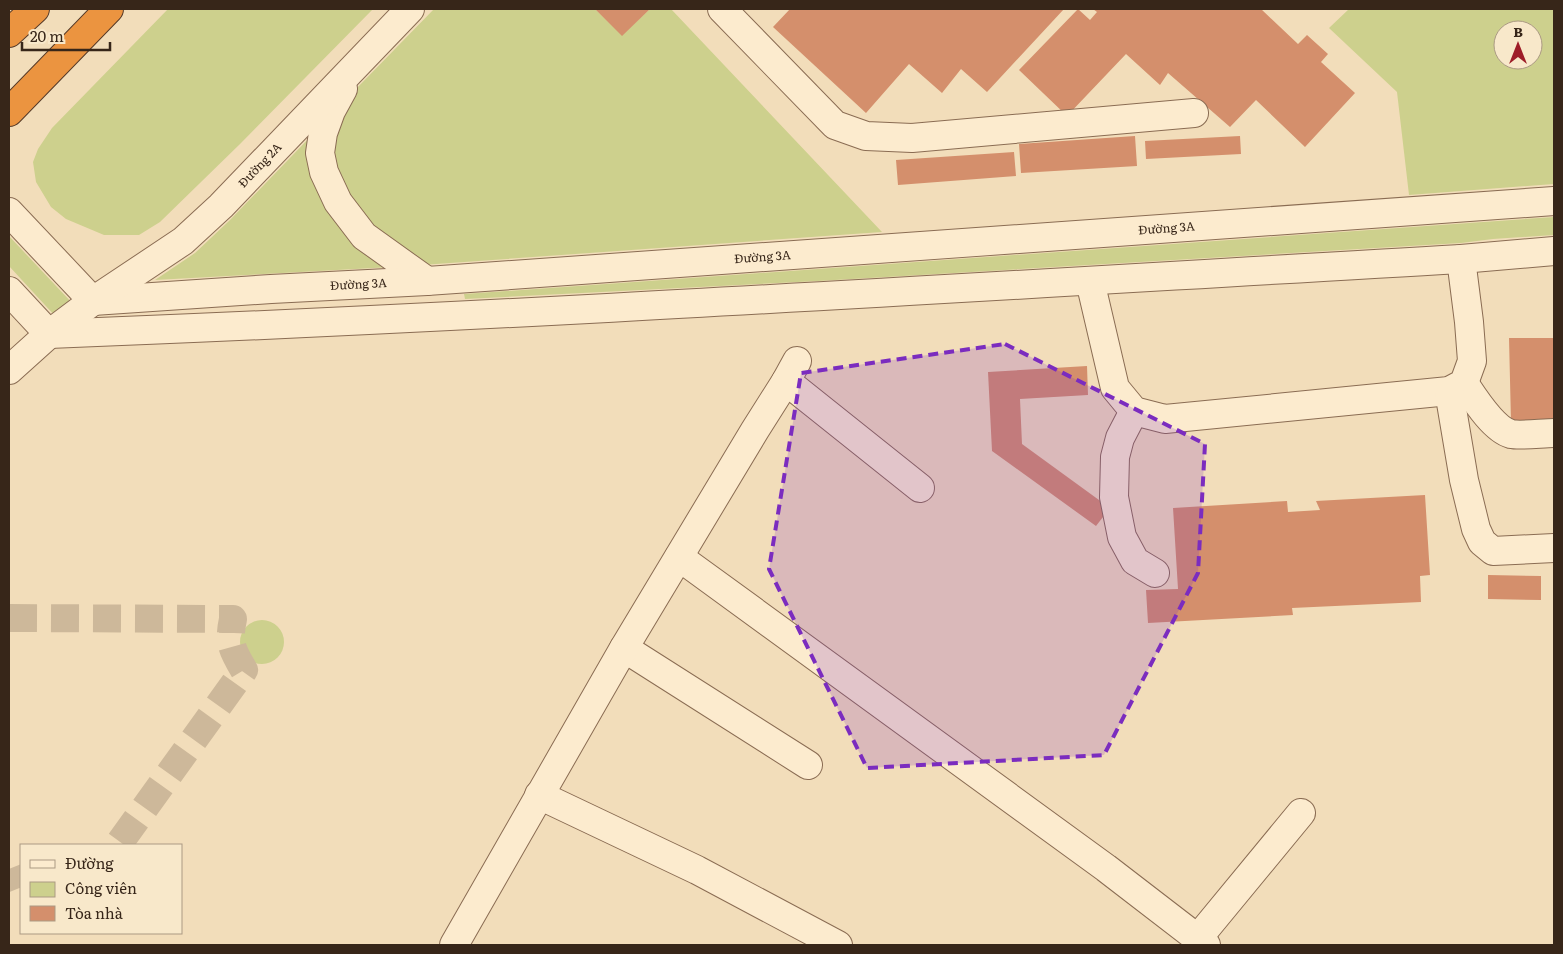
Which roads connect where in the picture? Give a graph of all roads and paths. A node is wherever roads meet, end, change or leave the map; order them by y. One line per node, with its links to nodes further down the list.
1 (35, 9): 5 (highway)
2 (109, 9): 7 (highway)
3 (410, 9): 6 (street, Đường 2A)
4 (722, 9): 8 (street)
5 (9, 33)
6 (358, 62): 14 (street); 16 (street, Đường 2A)
7 (9, 112)
8 (1194, 113)
9 (1554, 200): 14 (street, Đường 3A)
10 (9, 212): 16 (street)
11 (1554, 252): 12 (street)
12 (1461, 259): 13 (street); 19 (street)
13 (1090, 280): 17 (street); 20 (street)
14 (427, 281): 16 (street, Đường 3A)
15 (9, 292): 17 (street)
16 (93, 301): 17 (street, Đường 2A)
17 (49, 334): 18 (street)
18 (9, 370)
19 (1456, 387): 20 (street); 21 (street); 23 (street)
20 (1134, 411): 25 (street)
21 (1554, 433)
22 (920, 488): 24 (street)
23 (1554, 548)
24 (679, 557): 26 (street); 30 (street)
25 (1155, 573)
26 (624, 648): 27 (street); 28 (street)
27 (808, 766)
28 (539, 795): 31 (street); 32 (street)
29 (1301, 813): 30 (street)
30 (1202, 942)
31 (454, 945)
32 (838, 945)

